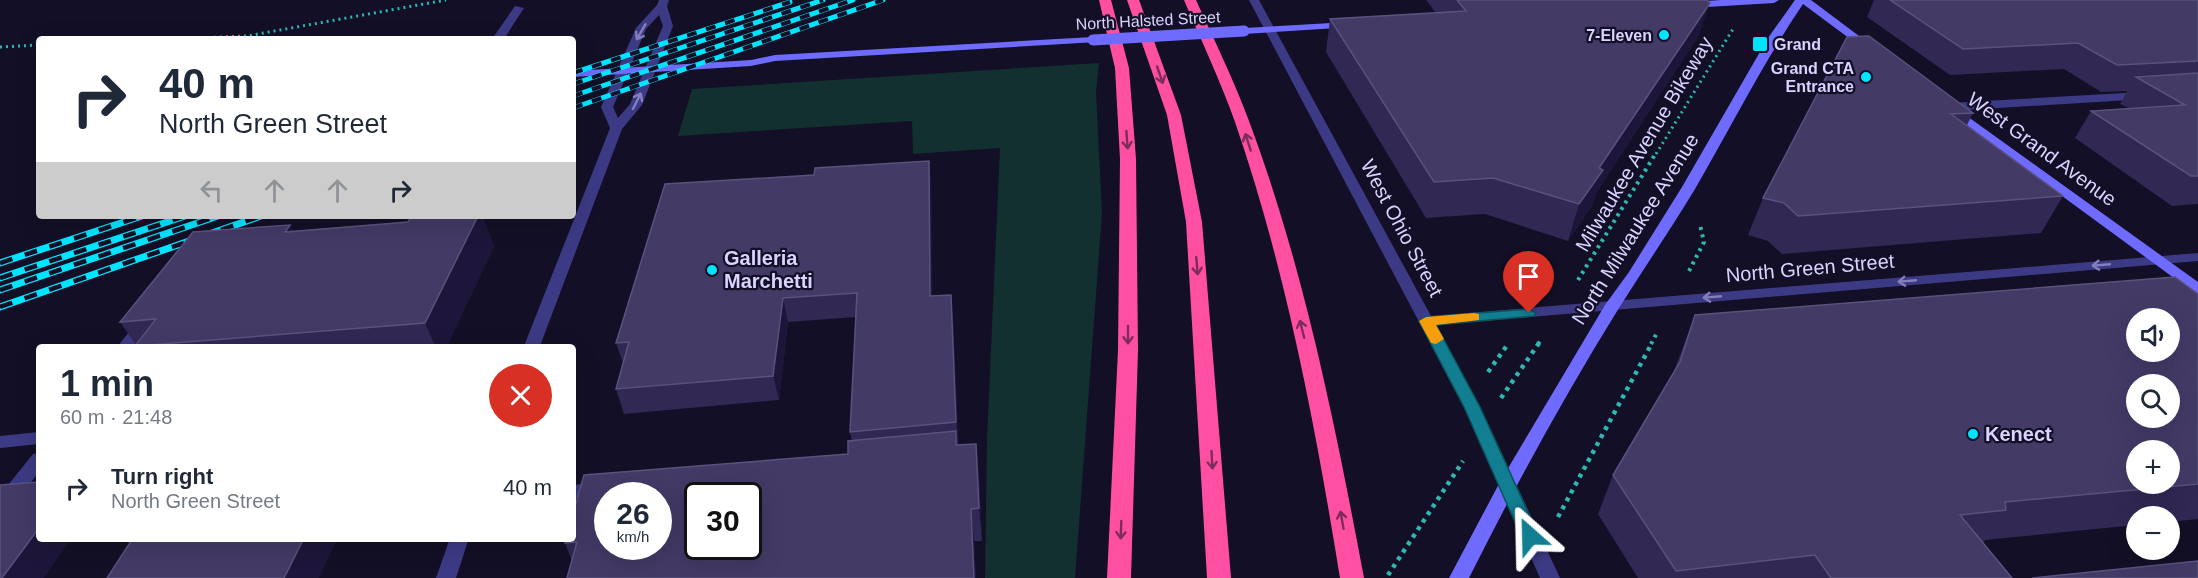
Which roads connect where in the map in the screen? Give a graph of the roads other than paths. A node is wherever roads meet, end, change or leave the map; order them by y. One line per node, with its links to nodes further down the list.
1 (1105, 0): 38 (highway, one-way to 38)
2 (1133, 0): 39 (highway, one-way to 39)
3 (1190, 0): 40 (highway, one-way to 3)
4 (1254, 0): 11 (street, West Ohio Street)
5 (1774, 0): 8 (main road)
6 (1802, 0): 13 (main road); 24 (main road, North Milwaukee Avenue)
7 (663, 3): 15 (street); 16 (street, one-way to 16)
8 (1677, 6)
9 (519, 8): 12 (street)
10 (1364, 24): 11 (main road, North Halsted Street)
11 (1269, 29): 15 (main road, North Halsted Street, bridge); 26 (street, West Ohio Street)
12 (500, 36)
13 (1880, 56)
14 (576, 64): 16 (main road, North Halsted Street)
15 (653, 64): 16 (main road, North Halsted Street); 20 (street, one-way to 15)
16 (625, 66): 17 (main road, North Halsted Street); 20 (street)
17 (576, 74)
18 (2151, 95): 19 (street)
19 (1946, 104): 22 (main road, West Grand Avenue)
20 (616, 128): 28 (street)
21 (2198, 257): 22 (street, North Green Street)
22 (2159, 260): 23 (main road, West Grand Avenue); 24 (street, North Green Street, one-way to 24)
23 (2198, 289)
24 (1613, 305): 26 (street, North Green Street); 32 (main road, North Milwaukee Avenue)
25 (154, 310): 27 (street)
26 (1426, 321): 32 (street, West Ohio Street)
27 (128, 344)
28 (533, 344)
29 (36, 438): 30 (street)
30 (0, 442)
31 (36, 463): 35 (street)
32 (1507, 486): 41 (main road, North Milwaukee Avenue); 42 (street, West Ohio Street)
33 (594, 490): 34 (street)
34 (576, 492)
35 (0, 508)
36 (459, 542): 37 (street)
37 (446, 578)
38 (1119, 578)
39 (1219, 578)
40 (1352, 578)
41 (1459, 578)
42 (1550, 578)

